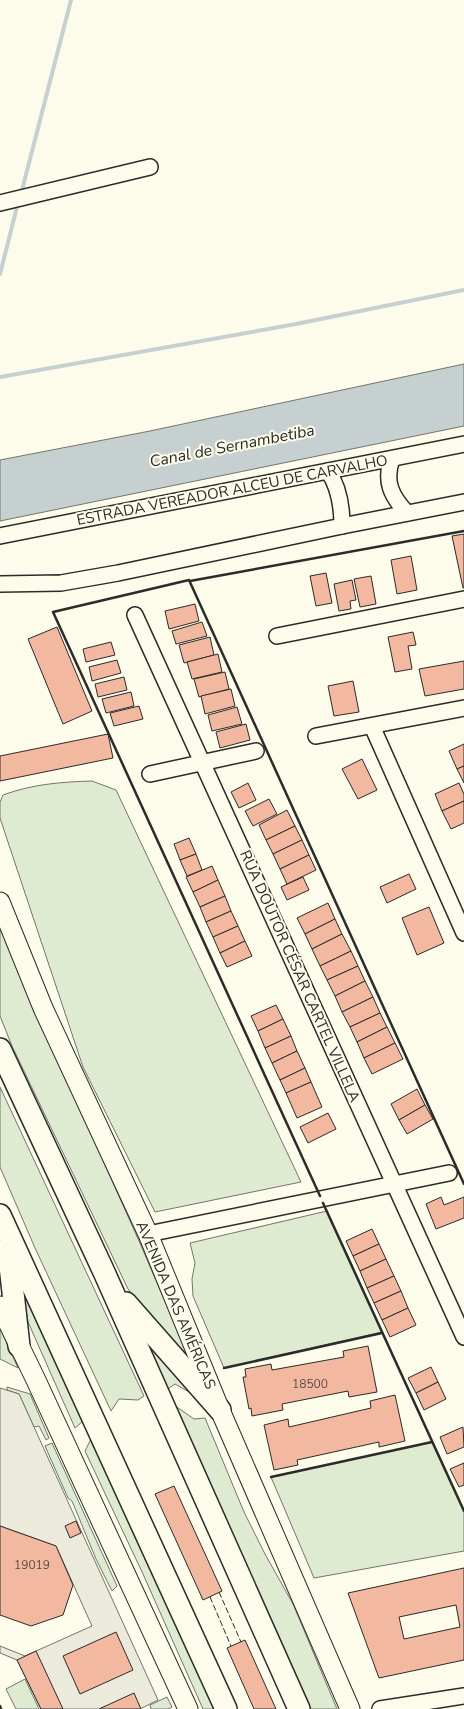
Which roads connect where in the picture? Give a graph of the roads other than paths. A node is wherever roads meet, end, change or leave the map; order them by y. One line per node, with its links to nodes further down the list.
1 (150, 167): 2 (street)
2 (7, 202)
3 (464, 444): 4 (street, ESTRADA VEREADOR ALCEU DE CARVALHO)
4 (392, 459): 5 (street, ESTRADA VEREADOR ALCEU DE CARVALHO); 7 (street)
5 (328, 471): 8 (street); 9 (street, ESTRADA VEREADOR ALCEU DE CARVALHO)
6 (464, 502): 7 (street)
7 (407, 513): 8 (street)
8 (342, 526): 10 (street)
9 (0, 536)
10 (0, 584)
11 (464, 599): 13 (street)
12 (135, 615): 18 (street, RUA DOUTOR CÉSAR CARTEL VILLELA)
13 (277, 636)
14 (464, 708): 15 (street)
15 (372, 726): 16 (street); 21 (street)
16 (316, 736)
17 (256, 751): 18 (street)
18 (203, 761): 19 (street); 24 (street, RUA DOUTOR CÉSAR CARTEL VILLELA)
19 (150, 774)
20 (0, 902): 26 (main road, AVENIDA DAS AMÉRICAS)
21 (464, 933)
22 (0, 1049): 27 (highway)
23 (449, 1173): 24 (street)
24 (394, 1184): 26 (street); 29 (street, RUA DOUTOR CÉSAR CARTEL VILLELA)
25 (3, 1221): 30 (highway); 34 (highway)
26 (148, 1234): 31 (main road, AVENIDA DAS AMÉRICAS)
27 (104, 1272): 31 (highway); 35 (highway)
28 (0, 1306): 30 (main road)
29 (464, 1337)
30 (19, 1346): 33 (main road)
31 (220, 1410): 36 (main road, AVENIDA DAS AMÉRICAS)
32 (464, 1696): 37 (street)
33 (188, 1709)
34 (226, 1709)
35 (299, 1709)
36 (350, 1709)
37 (380, 1709)

